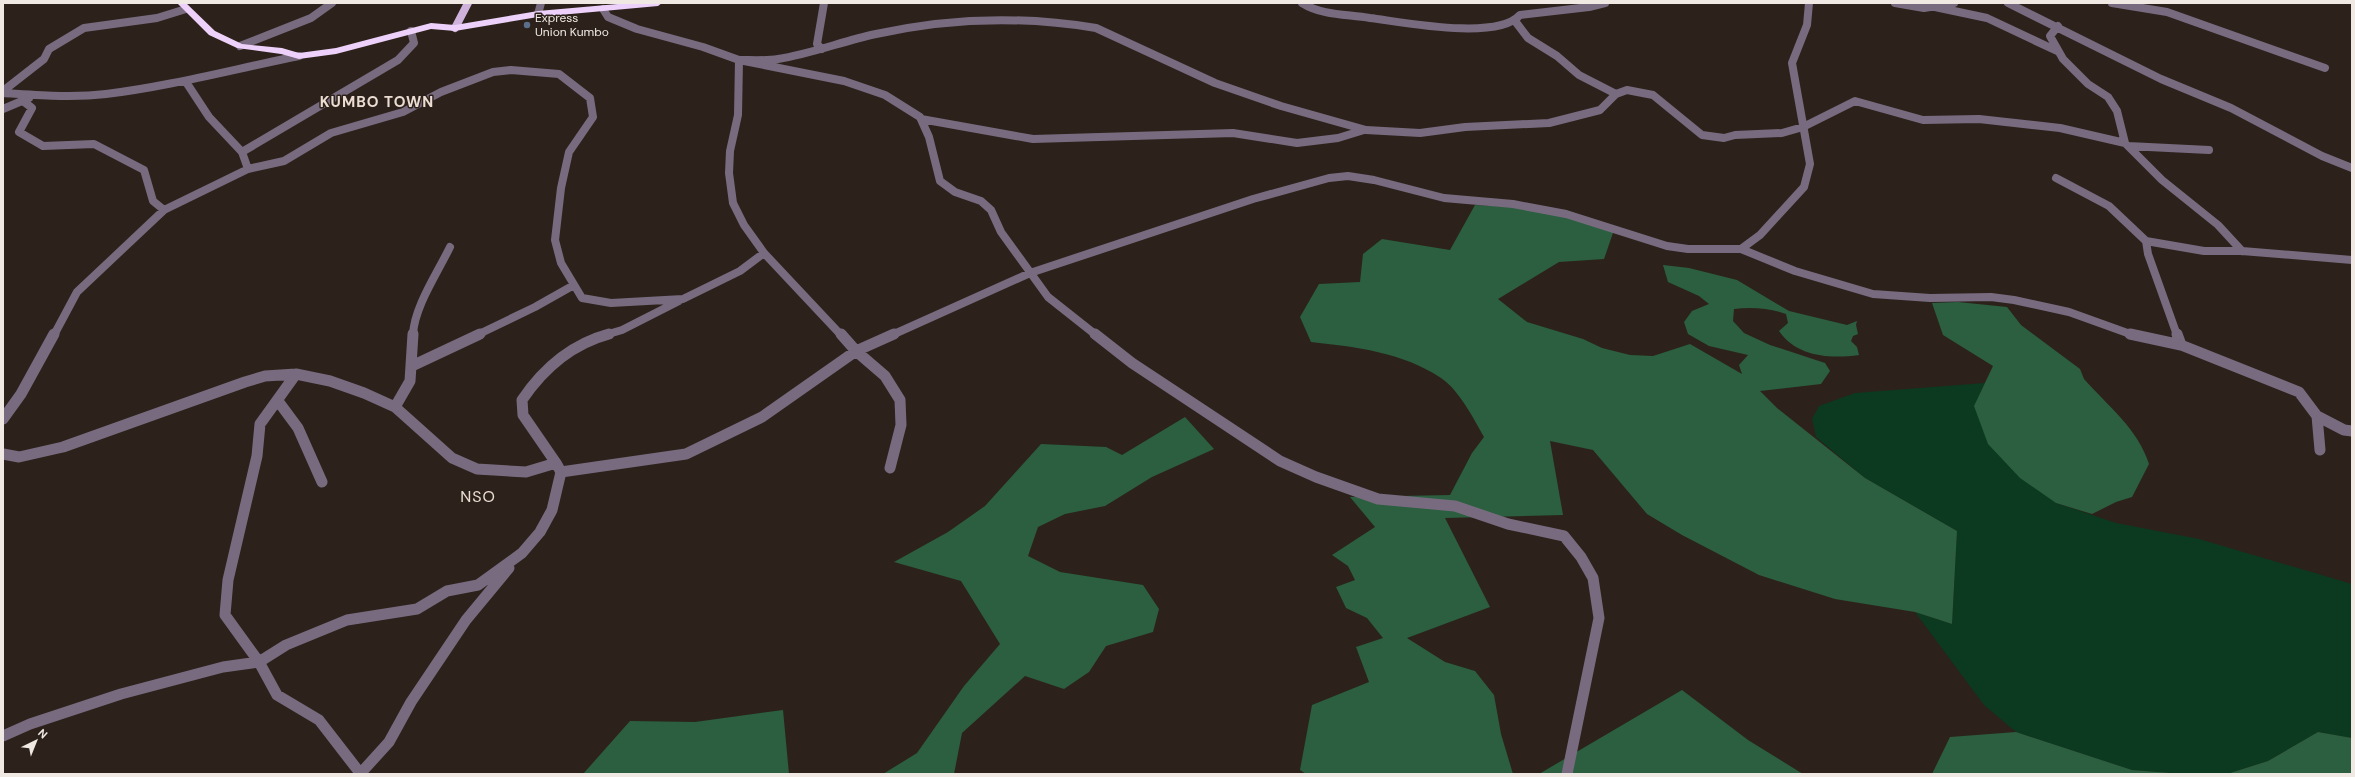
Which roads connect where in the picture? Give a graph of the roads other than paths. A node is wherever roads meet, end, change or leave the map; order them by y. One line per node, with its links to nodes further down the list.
1 (332, 3): 21 (street)
2 (468, 3): 19 (main road)
3 (541, 3): 16 (street)
4 (658, 3): 15 (highway)
5 (824, 3): 22 (street)
6 (1302, 3): 17 (street)
7 (1605, 3): 17 (street)
8 (1809, 3): 34 (street)
9 (1895, 3): 14 (street)
10 (1954, 3): 14 (street)
11 (2008, 3): 18 (street)
12 (2112, 3): 26 (street)
13 (184, 6): 21 (highway); 28 (street)
14 (1930, 6): 23 (street)
15 (603, 9): 16 (highway); 25 (street)
16 (538, 14): 19 (highway)
17 (1515, 21): 29 (street)
18 (2058, 26): 23 (street); 39 (street)
19 (455, 28): 20 (highway)
20 (411, 31): 24 (highway); 38 (street)
21 (240, 46): 24 (highway)
22 (822, 49): 25 (street); 35 (street)
23 (2057, 51): 36 (street)
24 (299, 56): 27 (street)
25 (739, 60): 33 (street); 47 (street)
26 (2325, 68)
27 (186, 82): 30 (street); 38 (street)
28 (3, 92): 30 (street)
29 (1616, 94): 34 (street); 35 (street)
30 (36, 95): 31 (street)
31 (23, 100): 32 (street); 42 (street)
32 (3, 109)
33 (921, 119): 35 (street); 49 (street)
34 (1803, 127): 36 (street); 45 (street)
35 (1366, 130)
36 (2125, 143): 37 (street); 46 (street)
37 (2209, 150)
38 (242, 152): 40 (street)
39 (2352, 168)
40 (248, 169): 42 (street); 50 (street)
41 (2056, 178): 43 (street)
42 (164, 210): 59 (street)
43 (2146, 241): 46 (street); 52 (street)
44 (450, 247): 54 (street)
45 (1741, 249): 49 (street); 52 (street)
46 (2242, 251): 48 (street)
47 (764, 253): 51 (street); 53 (street)
48 (2352, 260)
49 (1030, 273): 53 (street); 70 (street)
50 (574, 285): 51 (street); 54 (street)
51 (683, 299): 63 (street)
52 (2181, 345): 58 (street)
53 (856, 351): 63 (street); 64 (street)
54 (414, 365): 57 (street)
55 (296, 374): 56 (street); 57 (street); 62 (street)
56 (278, 401): 65 (street); 67 (street)
57 (395, 407): 63 (street)
58 (2317, 416): 60 (street); 61 (street)
59 (3, 419)
60 (2352, 431)
61 (2320, 450)
62 (3, 454)
63 (559, 468): 66 (street)
64 (890, 468)
65 (322, 482)
66 (522, 553): 67 (street); 69 (street)
67 (260, 662): 68 (street); 69 (street)
68 (3, 736)
69 (360, 774)
70 (1567, 774)

